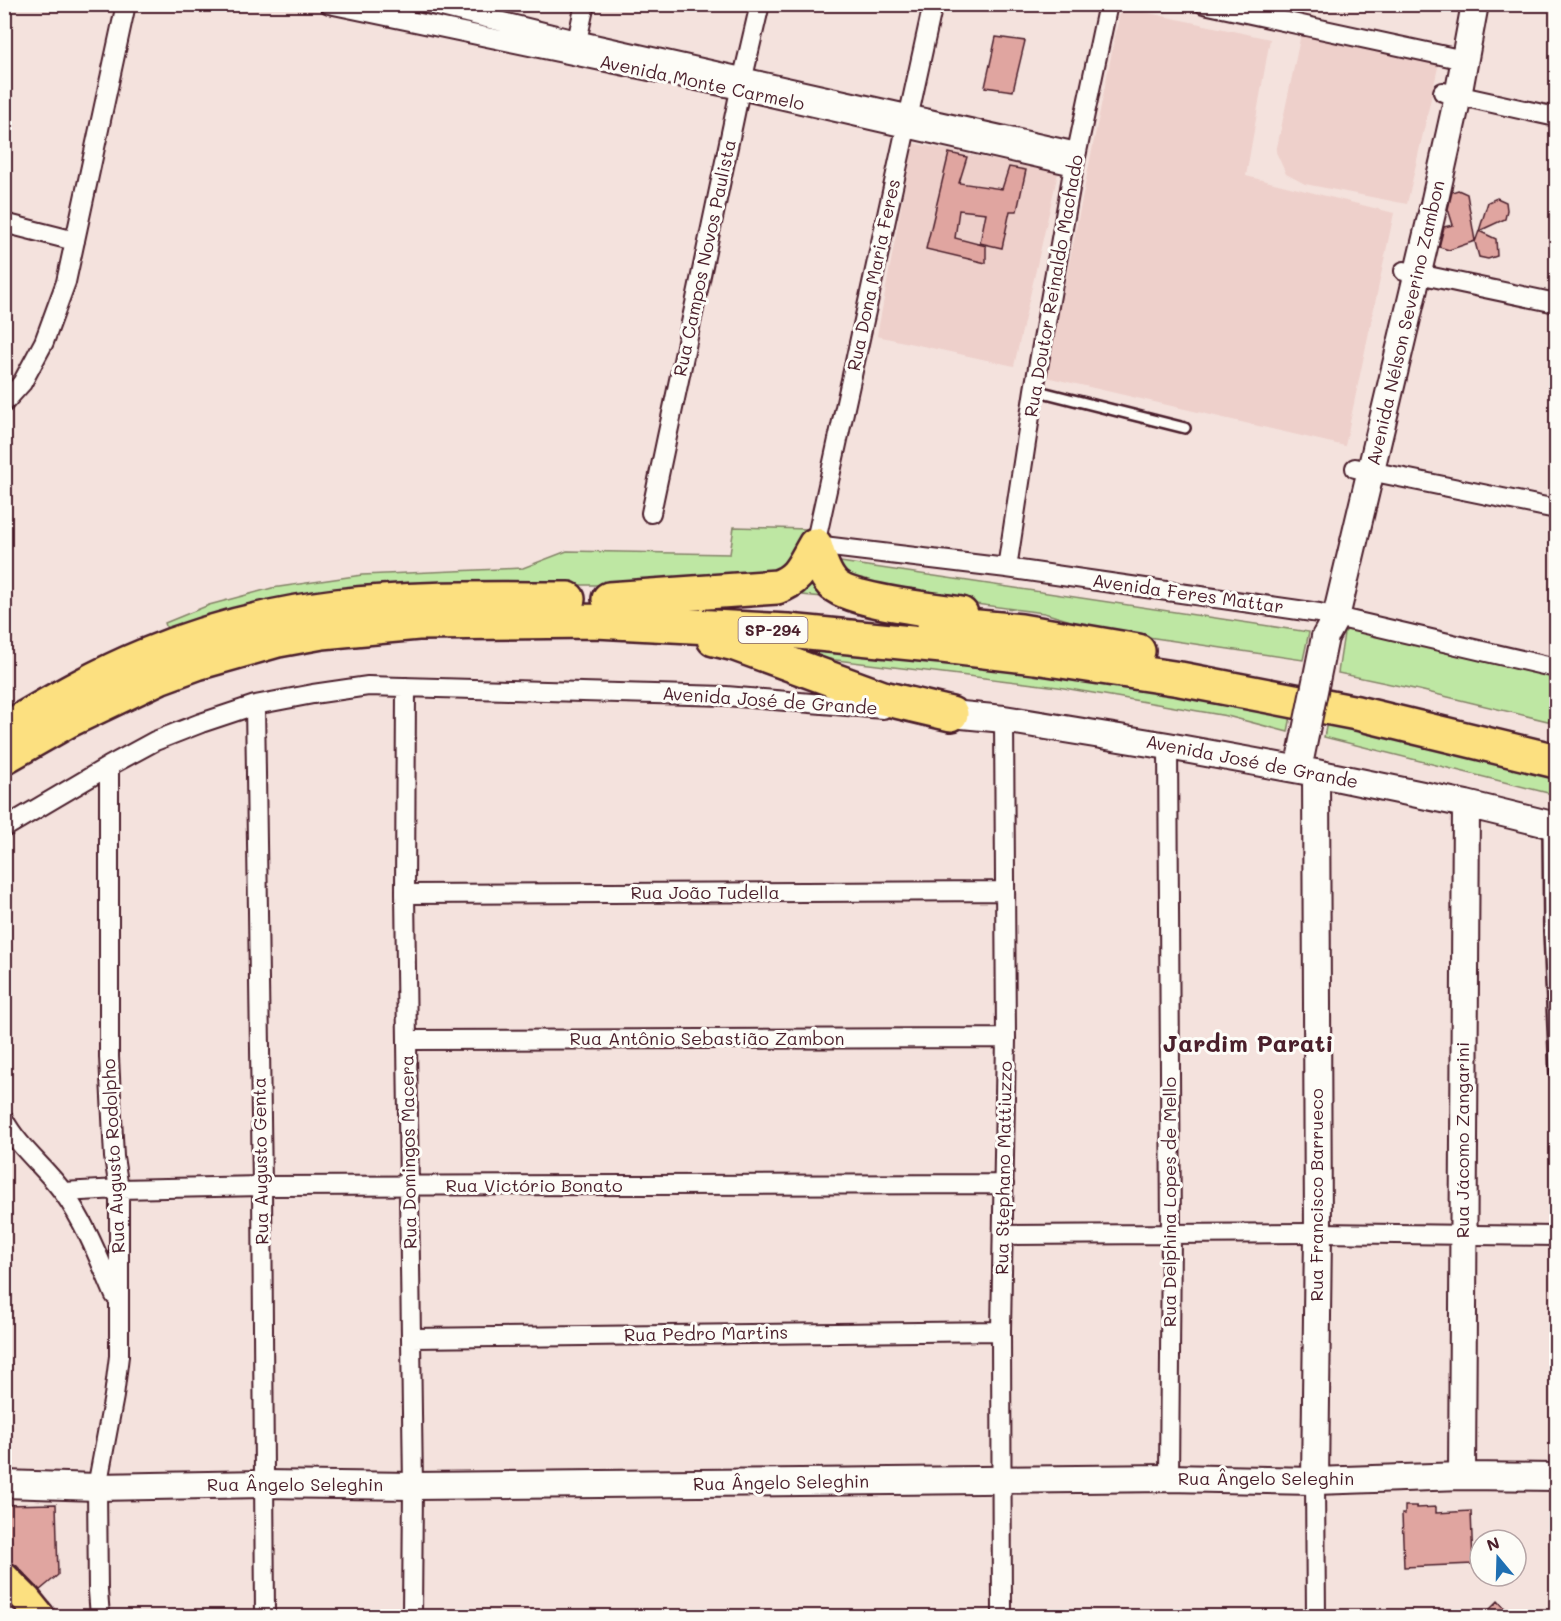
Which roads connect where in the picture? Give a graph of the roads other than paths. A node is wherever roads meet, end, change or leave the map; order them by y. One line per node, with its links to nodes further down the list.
1 (126, 4): 22 (street)
2 (329, 4): 13 (street, Avenida Monte Carmelo)
3 (429, 4): 11 (street, Avenida Monte Carmelo)
4 (585, 4): 14 (street)
5 (760, 4): 16 (street, Rua Campos Novos Paulista)
6 (933, 4): 19 (street, Rua Dona Maria Feres)
7 (1108, 4): 20 (street, Rua Doutor Reinaldo Machado)
8 (1204, 4): 12 (street)
9 (1460, 4): 15 (street, Avenida Nélson Severino Zambon)
10 (1475, 4): 15 (street, Avenida Nélson Severino Zambon)
11 (477, 10): 13 (street); 14 (street, Avenida Monte Carmelo)
12 (1282, 12): 15 (street)
13 (467, 34): 14 (street, Avenida Monte Carmelo)
14 (575, 48): 16 (street, Avenida Monte Carmelo)
15 (1457, 58): 17 (street, Avenida Nélson Severino Zambon)
16 (742, 84): 19 (street, Avenida Monte Carmelo); 30 (street, Rua Campos Novos Paulista)
17 (1450, 94): 18 (street); 23 (street, Avenida Nélson Severino Zambon)
18 (1557, 117)
19 (908, 122): 20 (street, Avenida Monte Carmelo); 31 (street, Rua Dona Maria Feres)
20 (1075, 159): 25 (street, Rua Doutor Reinaldo Machado)
21 (4, 223): 22 (street)
22 (75, 241): 26 (street)
23 (1411, 272): 24 (street); 28 (street, Avenida Nélson Severino Zambon)
24 (1557, 303)
25 (1035, 390): 27 (lane); 32 (street, Rua Doutor Reinaldo Machado)
26 (4, 403)
27 (1185, 428)
28 (1364, 470): 29 (street); 34 (street, Avenida Nélson Severino Zambon)
29 (1557, 509)
30 (651, 513)
31 (815, 545): 32 (street, Avenida Feres Mattar); 33 (highway); 35 (highway)
32 (1007, 568): 34 (street, Avenida Feres Mattar)
33 (603, 610): 35 (highway, SP-294); 39 (highway); 41 (highway, SP-294); 44 (highway, SP-294); 45 (highway, SP-294)
34 (1327, 622): 36 (street, Avenida Feres Mattar); 47 (street, Avenida Nélson Severino Zambon, bridge)
35 (1021, 631): 42 (highway, SP-294)
36 (1557, 668)
37 (406, 687): 38 (street, Avenida José de Grande); 39 (street, Avenida José de Grande); 53 (street, Rua Domingos Macera)
38 (255, 705): 46 (street, Avenida José de Grande); 60 (street, Rua Augusto Genta)
39 (951, 714): 40 (street, Avenida José de Grande)
40 (1004, 719): 43 (street, Avenida José de Grande); 52 (street, Rua Stephano Mattiuzzo)
41 (4, 730)
42 (1557, 740)
43 (1168, 746): 47 (street, Avenida José de Grande); 65 (street, Rua Delphina Lopes de Mello)
44 (4, 758)
45 (1557, 761)
46 (109, 766): 50 (street, Avenida José de Grande); 62 (street, Rua Augusto Rodolpho)
47 (1305, 766): 48 (street, Avenida José de Grande); 64 (street, Rua Francisco Barrueco)
48 (1466, 804): 49 (street, Avenida José de Grande); 67 (street, Rua Jácomo Zangarini)
49 (1552, 824): 51 (lane)
50 (4, 828)
51 (1552, 870): 54 (lane)
52 (1005, 891): 53 (street, Rua João Tudella); 55 (street, Rua Stephano Mattiuzzo)
53 (405, 894): 56 (street, Rua Domingos Macera)
54 (1553, 932): 57 (lane)
55 (1006, 1038): 56 (street, Rua Antônio Sebastião Zambon); 59 (street, Rua Stephano Mattiuzzo)
56 (408, 1040): 61 (street, Rua Domingos Macera)
57 (1557, 1077)
58 (4, 1120): 63 (street)
59 (1004, 1184): 61 (street, Rua Victório Bonato); 66 (street, Rua Stephano Mattiuzzo)
60 (262, 1186): 61 (street, Rua Victório Bonato); 62 (street, Rua Victório Bonato); 78 (street, Rua Augusto Genta)
61 (409, 1186): 71 (street, Rua Domingos Macera)
62 (119, 1189): 63 (street, Rua Victório Bonato); 69 (street, Rua Augusto Rodolpho)
63 (63, 1192): 69 (street)
64 (1318, 1233): 65 (street); 67 (street); 76 (street, Rua Francisco Barrueco)
65 (1171, 1234): 66 (street); 74 (street, Rua Delphina Lopes de Mello)
66 (1003, 1235): 70 (street, Rua Stephano Mattiuzzo)
67 (1462, 1235): 68 (street); 72 (street, Rua Jácomo Zangarini)
68 (1557, 1236)
69 (118, 1304): 80 (street, Rua Augusto Rodolpho)
70 (1001, 1330): 71 (street, Rua Pedro Martins); 75 (street, Rua Stephano Mattiuzzo)
71 (412, 1338): 79 (street, Rua Domingos Macera)
72 (1462, 1476): 73 (street, Rua Ângelo Seleghin); 76 (street, Rua Ângelo Seleghin)
73 (1557, 1477)
74 (1169, 1478): 75 (street, Rua Ângelo Seleghin); 76 (street, Rua Ângelo Seleghin)
75 (1002, 1480): 79 (street, Rua Ângelo Seleghin); 88 (street, Rua Stephano Mattiuzzo)
76 (1315, 1481): 89 (street, Rua Francisco Barrueco)
77 (4, 1484): 80 (street, Rua Ângelo Seleghin)
78 (263, 1484): 79 (street, Rua Ângelo Seleghin); 80 (street, Rua Ângelo Seleghin); 86 (street, Rua Augusto Genta)
79 (413, 1486): 87 (street, Rua Domingos Macera)
80 (97, 1487): 82 (street, Rua Augusto Rodolpho)
81 (4, 1577): 83 (main road)
82 (98, 1590): 84 (street); 85 (street, Rua Augusto Rodolpho)
83 (40, 1617)
84 (88, 1617)
85 (100, 1617)
86 (265, 1617)
87 (412, 1617)
88 (1002, 1617)
89 (1316, 1617)

